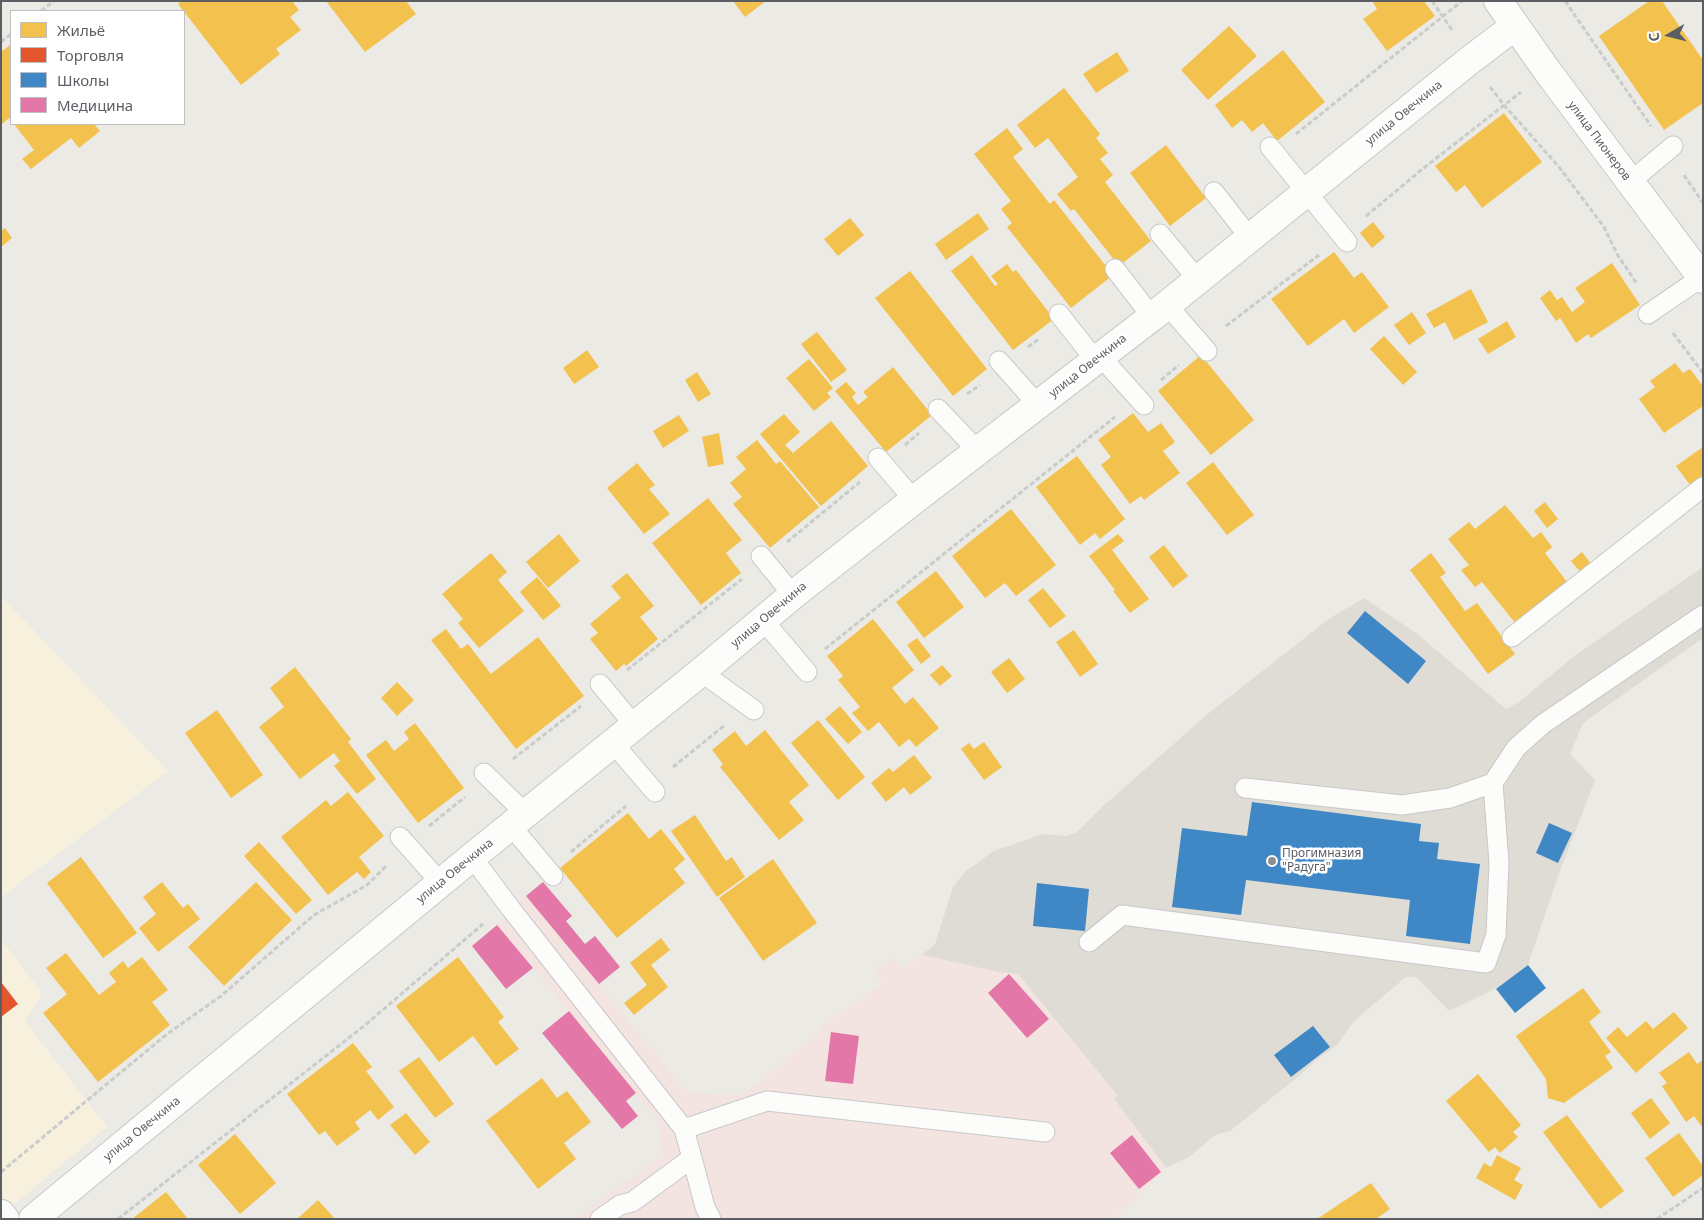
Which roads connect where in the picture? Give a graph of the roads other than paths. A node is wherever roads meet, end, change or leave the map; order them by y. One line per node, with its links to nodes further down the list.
1 (1498, 1): 2 (street, улица Пионеров)
2 (1515, 26): 5 (street, улица Пионеров); 7 (street, улица Овечкина)
3 (1272, 149): 7 (lane)
4 (1671, 149): 5 (lane)
5 (1630, 182): 12 (street, улица Пионеров)
6 (1214, 192): 9 (lane)
7 (1306, 193): 9 (street, улица Овечкина); 10 (lane)
8 (1160, 234): 13 (lane)
9 (1250, 238): 13 (street, улица Овечкина)
10 (1345, 239)
11 (1115, 269): 14 (lane)
12 (1702, 278): 15 (lane)
13 (1198, 280): 14 (street, улица Овечкина)
14 (1159, 311): 17 (lane); 18 (street, улица Овечкина)
15 (1652, 312)
16 (1061, 317): 18 (lane)
17 (1204, 348)
18 (1098, 359): 20 (lane); 21 (street, улица Овечкина)
19 (1002, 363): 21 (lane)
20 (1141, 402)
21 (1038, 405): 23 (street, улица Овечкина)
22 (940, 411): 23 (lane)
23 (978, 451): 26 (street, улица Овечкина)
24 (880, 461): 26 (lane)
25 (1703, 487): 31 (lane)
26 (914, 500): 28 (street, улица Овечкина)
27 (762, 558): 28 (lane)
28 (793, 595): 30 (street, улица Овечкина)
29 (1703, 615): 39 (lane)
30 (763, 620): 32 (lane); 33 (street, улица Овечкина)
31 (1512, 637)
32 (805, 669)
33 (701, 672): 35 (lane); 36 (street, улица Овечкина)
34 (602, 686): 36 (lane)
35 (751, 708)
36 (635, 726): 37 (street, улица Овечкина)
37 (613, 743): 41 (lane); 42 (street, улица Овечкина)
38 (487, 775): 42 (lane)
39 (1493, 783): 40 (lane); 47 (lane)
40 (1245, 788)
41 (652, 789)
42 (518, 820): 44 (street, улица Овечкина); 45 (lane)
43 (404, 841): 46 (lane)
44 (472, 857): 46 (street, улица Овечкина); 48 (lane)
45 (551, 873)
46 (441, 883): 53 (street, улица Овечкина)
47 (1089, 942)
48 (684, 1129): 49 (lane); 50 (lane)
49 (1045, 1132)
50 (692, 1158): 54 (lane); 55 (lane)
51 (1, 1214): 52 (street)
52 (5, 1219)
53 (33, 1219)
54 (600, 1219)
55 (710, 1219)

